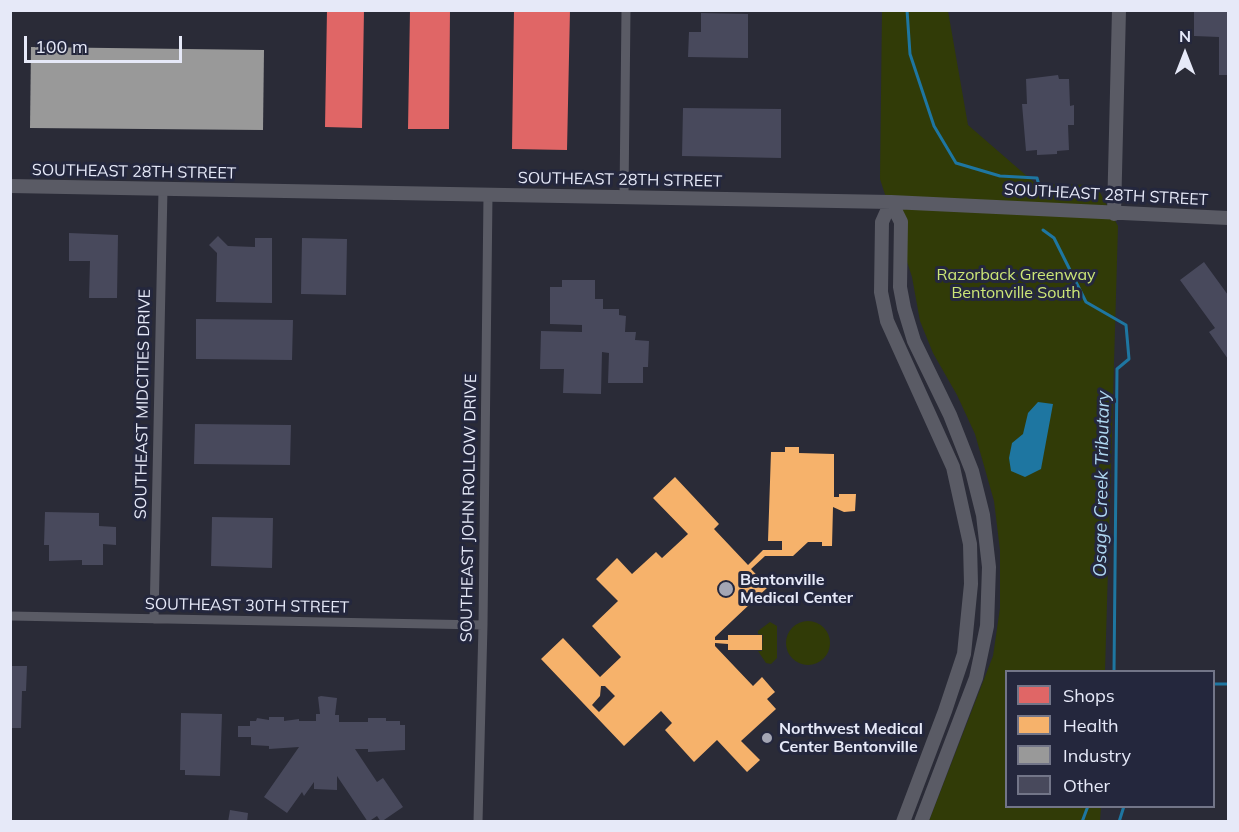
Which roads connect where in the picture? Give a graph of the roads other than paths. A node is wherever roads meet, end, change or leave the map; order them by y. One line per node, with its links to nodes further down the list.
1 (626, 10): 6 (street)
2 (1119, 10): 8 (main road)
3 (10, 186): 4 (main road, SOUTHEAST 28TH STREET)
4 (163, 189): 5 (main road, SOUTHEAST 28TH STREET); 11 (street, SOUTHEAST MIDCITIES DRIVE)
5 (488, 195): 6 (main road, SOUTHEAST 28TH STREET); 12 (street, SOUTHEAST JOHN ROLLOW DRIVE)
6 (624, 196): 7 (main road, SOUTHEAST 28TH STREET)
7 (891, 202): 8 (main road, SOUTHEAST 28TH STREET); 14 (main road); 15 (main road)
8 (1114, 214): 9 (main road, SOUTHEAST 28TH STREET)
9 (1228, 218)
10 (10, 616): 11 (street, SOUTHEAST 30TH STREET)
11 (154, 619): 12 (street, SOUTHEAST 30TH STREET)
12 (483, 625): 13 (street, SOUTHEAST JOHN ROLLOW DRIVE)
13 (478, 822)
14 (903, 822)
15 (921, 822)

